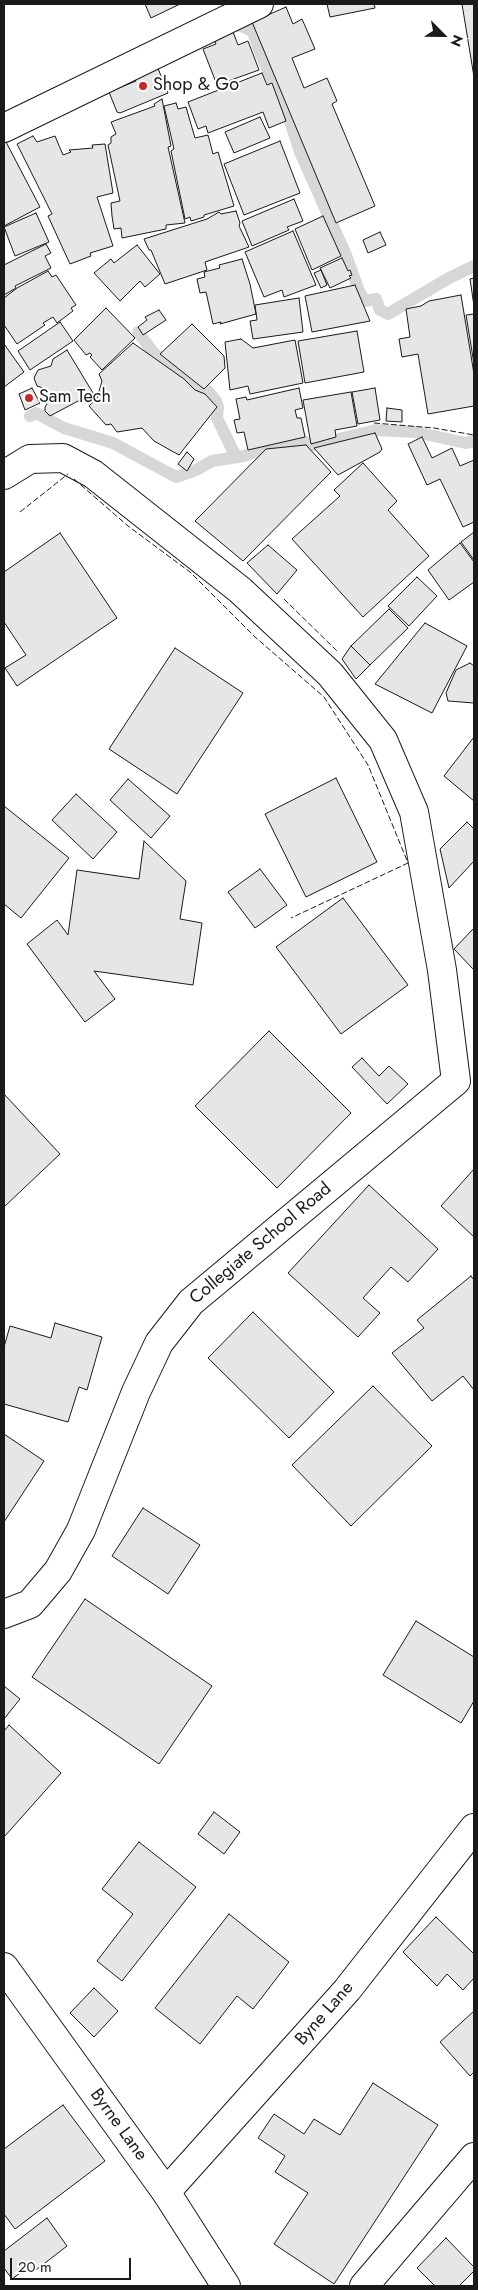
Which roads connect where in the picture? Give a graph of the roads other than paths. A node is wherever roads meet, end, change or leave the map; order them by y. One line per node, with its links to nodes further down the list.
1 (259, 4): 2 (street)
2 (4, 128)
3 (4, 475): 4 (street, Collegiate School Road)
4 (4, 1614)
5 (474, 1828): 8 (street, Byne Lane)
6 (4, 1967): 8 (street, Byrne Lane)
7 (474, 2157): 10 (street)
8 (166, 2192): 9 (street, Byrne Lane)
9 (226, 2286)
10 (364, 2286)

